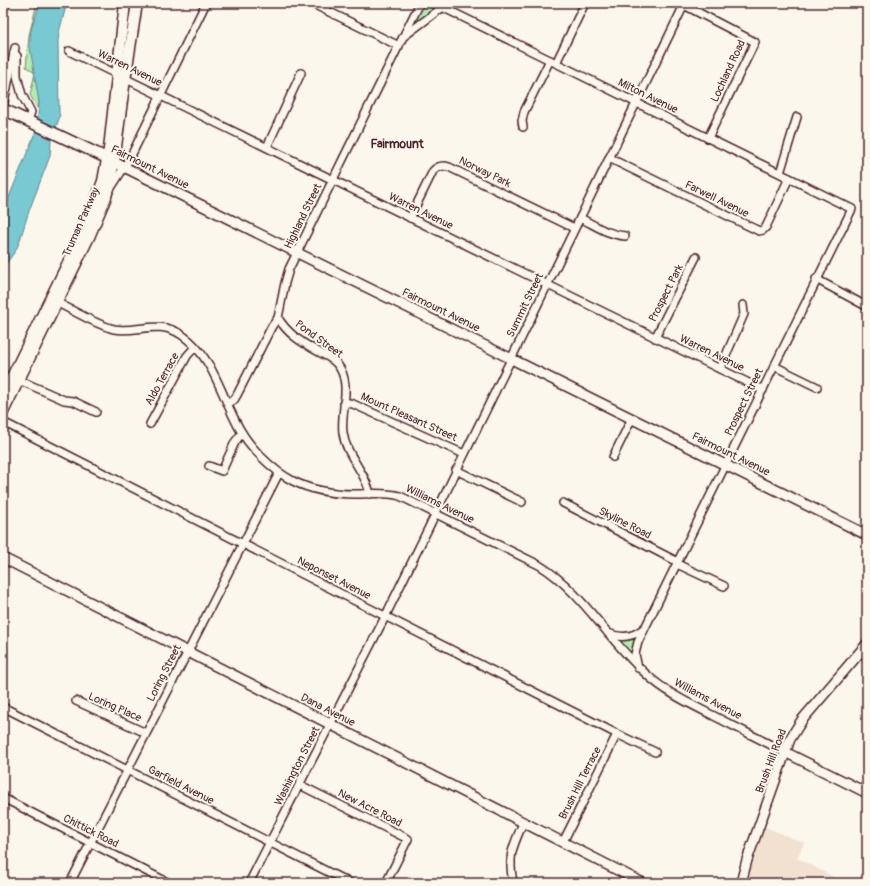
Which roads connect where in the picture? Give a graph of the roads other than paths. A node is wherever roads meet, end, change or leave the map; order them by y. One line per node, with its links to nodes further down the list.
1 (125, 3): 15 (main road, Truman Parkway)
2 (137, 3): 15 (main road, Truman Parkway)
3 (206, 3): 16 (street)
4 (311, 3): 11 (street)
5 (420, 3): 10 (street, Highland Street)
6 (434, 3): 9 (street, Milton Avenue)
7 (585, 3): 13 (street)
8 (684, 4): 17 (street, Summit Street); 22 (street, Lochland Road)
9 (445, 6): 10 (street, Highland Street); 13 (street, Milton Avenue)
10 (403, 37): 11 (street, Highland Street)
11 (399, 46): 29 (street, Highland Street)
12 (69, 51): 15 (street, Warren Avenue)
13 (553, 61): 17 (street, Milton Avenue); 21 (street)
14 (301, 73): 23 (street)
15 (121, 76): 16 (street, Warren Avenue); 25 (main road, Truman Parkway)
16 (160, 96): 23 (street, Warren Avenue); 26 (street)
17 (636, 102): 22 (street, Milton Avenue); 24 (street, Summit Street)
18 (6, 110): 20 (main road, Fairmount Avenue); 20 (street)
19 (797, 117): 27 (street)
20 (30, 122): 25 (main road, Fairmount Avenue)
21 (523, 127)
22 (708, 138): 27 (street, Milton Avenue)
23 (266, 147): 29 (street, Warren Avenue)
24 (609, 158): 28 (street, Farwell Avenue); 33 (street, Summit Street)
25 (111, 160): 26 (street, Fairmount Avenue); 30 (main road, Truman Parkway); 40 (main road, Truman Parkway)
26 (124, 167): 30 (street); 36 (street, Fairmount Avenue)
27 (780, 173): 28 (street, Milton Avenue)
28 (789, 178): 31 (street, Milton Avenue)
29 (333, 180): 32 (street, Warren Avenue); 36 (street, Highland Street)
30 (106, 197): 40 (main road, Truman Parkway)
31 (852, 209): 38 (street, Prospect Street)
32 (410, 218): 34 (street, Norway Park); 39 (street, Warren Avenue)
33 (580, 218): 34 (street, Summit Street); 35 (street)
34 (574, 228): 39 (street, Summit Street)
35 (625, 236)
36 (297, 253): 43 (street, Highland Street); 46 (street, Fairmount Avenue)
37 (696, 257): 44 (street, Prospect Park)
38 (816, 279): 42 (street); 47 (street, Prospect Street)
39 (547, 285): 44 (street, Warren Avenue); 46 (street, Summit Street)
40 (53, 301): 45 (street, Williams Avenue); 49 (main road, Truman Parkway); 52 (main road, Truman Parkway)
41 (743, 305): 48 (street)
42 (866, 306)
43 (278, 318): 53 (street, Pond Street); 54 (street, Highland Street)
44 (655, 338): 48 (street, Warren Avenue)
45 (195, 346): 54 (street, Williams Avenue); 59 (street, Aldo Terrace)
46 (511, 358): 57 (street, Fairmount Avenue); 61 (street, Summit Street)
47 (774, 366): 50 (street); 51 (street, Prospect Street)
48 (720, 369): 51 (street, Warren Avenue)
49 (19, 380): 55 (main road, Truman Parkway); 56 (street)
50 (817, 387)
51 (762, 390): 63 (street, Prospect Street)
52 (3, 395)
53 (344, 402): 61 (street, Mount Pleasant Street); 67 (street, Pond Street)
54 (228, 404): 60 (street, Williams Avenue)
55 (3, 412)
56 (96, 412)
57 (632, 418): 62 (street); 63 (street, Fairmount Avenue)
58 (3, 422): 72 (street, Neponset Avenue)
59 (150, 424)
60 (242, 433): 64 (street); 66 (street, Williams Avenue)
61 (464, 454): 65 (street, Summit Street)
62 (613, 457)
63 (726, 464): 71 (street, Fairmount Avenue); 74 (street, Prospect Street)
64 (209, 466)
65 (456, 470): 68 (street); 70 (street, Summit Street)
66 (279, 473): 67 (street, Williams Avenue); 72 (street, Loring Street)
67 (370, 494): 70 (street, Williams Avenue)
68 (522, 502)
69 (562, 503): 74 (street, Skyline Road)
70 (435, 514): 76 (street, Summit Street); 78 (street, Williams Avenue)
71 (867, 535)
72 (242, 544): 76 (street, Neponset Avenue); 80 (street, Loring Street)
73 (3, 558): 80 (street, Dana Avenue)
74 (677, 563): 75 (street, Skyline Road); 77 (street, Prospect Street)
75 (724, 586)
76 (385, 617): 84 (street, Washington Street); 86 (street, Neponset Avenue)
77 (646, 626): 78 (street); 81 (street, Prospect Street)
78 (605, 631): 81 (street, Williams Avenue)
79 (867, 644): 88 (street, Brush Hill Road)
80 (187, 652): 84 (street, Dana Avenue); 85 (street, Loring Street)
81 (638, 668): 88 (street, Williams Avenue)
82 (76, 702): 85 (street, Loring Place)
83 (3, 707): 89 (street, Garfield Avenue)
84 (330, 725): 90 (street, Washington Street); 93 (street, Dana Avenue)
85 (146, 733): 89 (street, Loring Street)
86 (617, 734): 87 (street, Neponset Avenue); 94 (street, Brush Hill Terrace)
87 (655, 752)
88 (785, 752): 91 (street); 104 (street, Brush Hill Road)
89 (127, 770): 95 (street, Loring Street); 96 (street, Garfield Avenue)
90 (300, 784): 96 (street, Washington Street); 101 (street, New Acre Road)
91 (867, 794)
92 (3, 798): 95 (street, Chittick Road)
93 (523, 823): 94 (street, Dana Avenue); 102 (street)
94 (563, 842): 103 (street, Dana Avenue)
95 (90, 843): 97 (street, Loring Street); 98 (street, Chittick Road)
96 (270, 843): 99 (street, Washington Street); 100 (street, Garfield Avenue)
97 (70, 883)
98 (169, 883)
99 (250, 883)
100 (350, 883)
101 (386, 883)
102 (513, 883)
103 (643, 883)
104 (741, 883)

